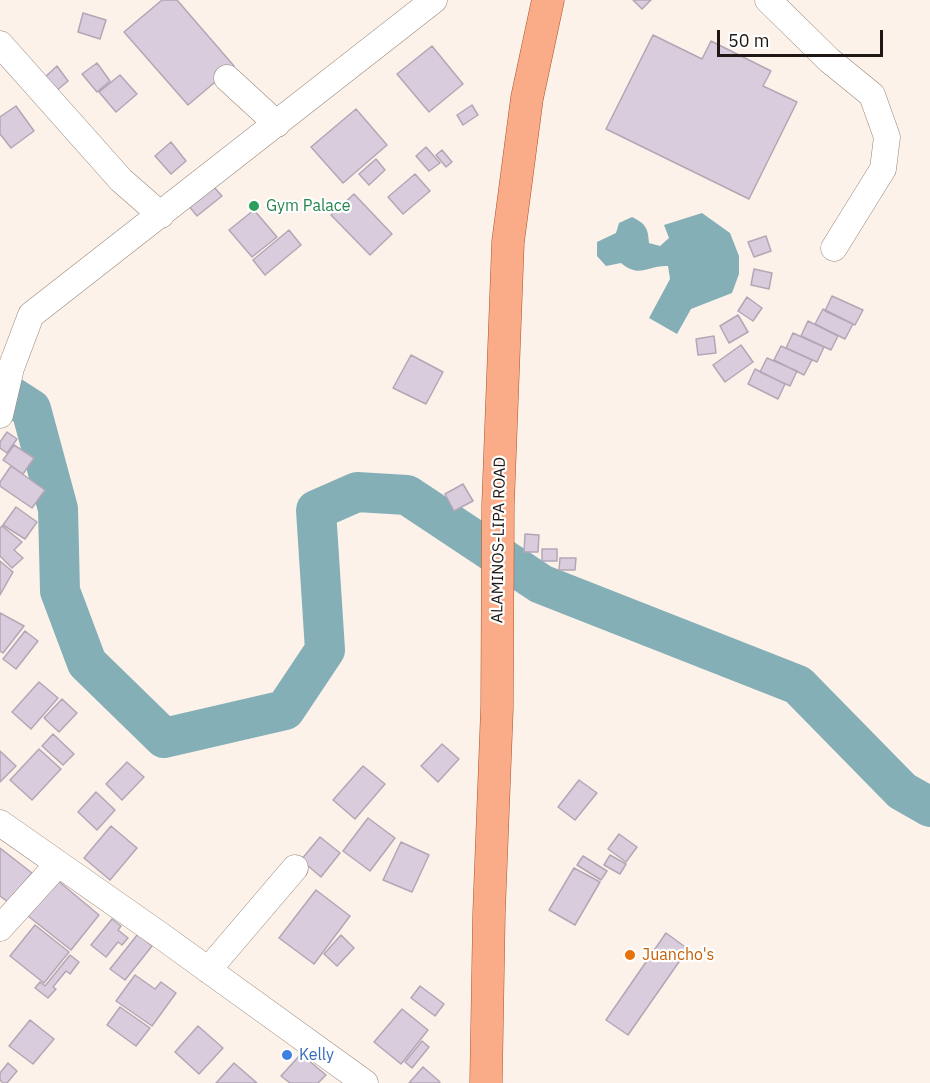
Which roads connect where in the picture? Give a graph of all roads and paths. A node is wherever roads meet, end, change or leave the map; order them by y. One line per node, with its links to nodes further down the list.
1 (434, 0): 6 (street)
2 (548, 0): 16 (main road, ALAMINOS-LIPA ROAD)
3 (768, 0): 8 (street)
4 (0, 44): 7 (street)
5 (227, 78): 6 (street)
6 (277, 124): 7 (street)
7 (161, 215): 9 (street)
8 (834, 248)
9 (0, 415)
10 (0, 823): 11 (street)
11 (58, 864): 13 (street); 14 (street)
12 (295, 868): 14 (street)
13 (0, 928)
14 (208, 970): 15 (street)
15 (365, 1083)
16 (486, 1083)

